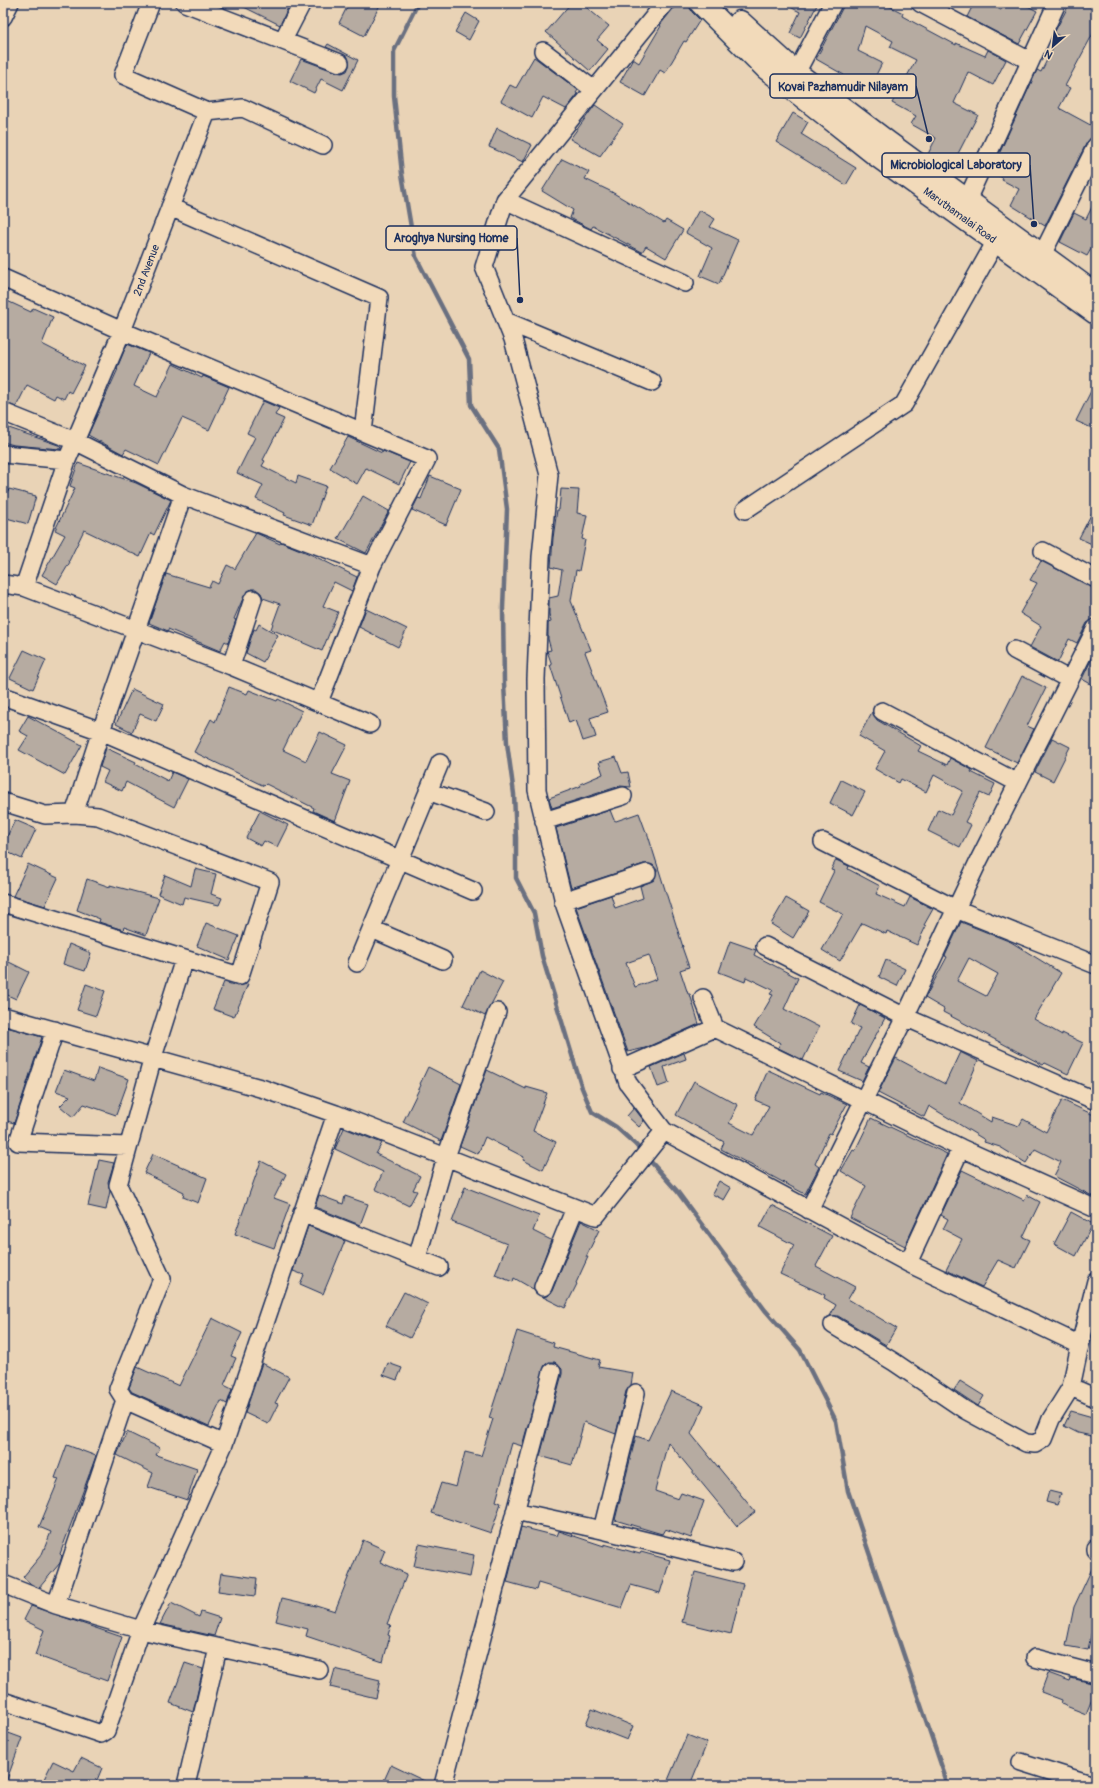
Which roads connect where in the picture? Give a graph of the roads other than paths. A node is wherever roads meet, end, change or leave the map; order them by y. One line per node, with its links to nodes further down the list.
1 (10, 3): 11 (street)
2 (152, 3): 18 (street)
3 (185, 3): 12 (street)
4 (302, 3): 12 (street)
5 (665, 3): 17 (street)
6 (701, 3): 24 (main road, Maruthamalai Road)
7 (720, 3): 16 (main road, Maruthamalai Road)
8 (833, 3): 16 (street)
9 (920, 3): 15 (street)
10 (1057, 3): 15 (street)
11 (3, 17)
12 (283, 40): 14 (street)
13 (543, 51): 17 (street)
14 (340, 62)
15 (1030, 62): 22 (street)
16 (796, 73): 22 (main road, Maruthamalai Road)
17 (594, 90): 21 (street)
18 (207, 112): 19 (street); 23 (street, 2nd Avenue)
19 (323, 145)
20 (1096, 146): 25 (street)
21 (505, 200): 27 (street); 30 (street)
22 (967, 200): 25 (main road, Maruthamalai Road)
23 (170, 207): 31 (street, 2nd Avenue); 34 (street)
24 (996, 241): 29 (main road, Maruthamalai Road); 39 (street)
25 (1042, 255): 28 (main road, Maruthamalai Road)
26 (3, 278): 31 (street)
27 (685, 283)
28 (1096, 295)
29 (1096, 313)
30 (506, 322): 32 (street); 63 (street)
31 (122, 331): 34 (street); 35 (street, 2nd Avenue)
32 (652, 382)
33 (3, 412): 35 (street)
34 (363, 432): 41 (street)
35 (74, 440): 37 (street, 2nd Avenue); 38 (street)
36 (3, 454): 37 (street)
37 (67, 460): 44 (street, 2nd Avenue)
38 (183, 495): 41 (street); 47 (street)
39 (745, 510)
40 (1043, 551): 42 (street)
41 (372, 566): 52 (street)
42 (1096, 579)
43 (3, 584): 44 (street)
44 (24, 586): 47 (street)
45 (253, 599): 49 (street)
46 (1096, 628): 50 (street)
47 (136, 630): 49 (street); 55 (street)
48 (1014, 650): 50 (street)
49 (231, 666): 52 (street)
50 (1070, 680): 57 (street)
51 (3, 696): 55 (street)
52 (319, 702): 54 (street)
53 (882, 711): 57 (street)
54 (370, 724)
55 (101, 731): 62 (street); 65 (street)
56 (440, 763): 58 (street)
57 (1018, 783): 70 (street)
58 (428, 791): 61 (street); 65 (street)
59 (623, 796): 63 (street)
60 (3, 802): 62 (street)
61 (486, 812)
62 (74, 814): 73 (street)
63 (544, 821): 68 (street)
64 (823, 842): 70 (street)
65 (400, 860): 67 (street); 71 (street)
66 (647, 873): 68 (street)
67 (472, 891)
68 (564, 901): 84 (street)
69 (3, 903): 73 (street)
70 (956, 909): 76 (street); 80 (street)
71 (372, 929): 74 (street); 75 (street)
72 (765, 946): 80 (street)
73 (184, 959): 83 (street)
74 (443, 960)
75 (357, 964)
76 (1096, 965)
77 (703, 998): 81 (street)
78 (497, 1012): 91 (street)
79 (3, 1016): 82 (street)
80 (905, 1017): 85 (street); 86 (street)
81 (715, 1028): 84 (street); 85 (street)
82 (55, 1030): 83 (street); 89 (street)
83 (152, 1057): 87 (street); 89 (street)
84 (622, 1069): 88 (street)
85 (864, 1100): 90 (street); 94 (street)
86 (1096, 1101)
87 (336, 1114): 91 (street); 95 (street)
88 (664, 1131): 92 (street); 94 (street)
89 (128, 1146): 107 (street)
90 (961, 1148): 93 (street); 97 (street)
91 (446, 1157): 92 (street); 96 (street)
92 (575, 1208): 100 (street)
93 (1096, 1209)
94 (809, 1210): 97 (street)
95 (302, 1213): 96 (street); 108 (street)
96 (417, 1258): 98 (street)
97 (908, 1263): 102 (street)
98 (439, 1267)
99 (1096, 1285): 102 (street)
100 (543, 1287)
101 (832, 1325): 104 (street)
102 (1080, 1345): 104 (street)
103 (552, 1372): 109 (street)
104 (1071, 1387): 106 (street)
105 (636, 1393): 110 (street)
106 (1096, 1398)
107 (125, 1400): 108 (street); 113 (street)
108 (224, 1444): 114 (street)
109 (515, 1511): 110 (street); 122 (street)
110 (602, 1530): 111 (street)
111 (733, 1562)
112 (3, 1584): 113 (street)
113 (56, 1605): 114 (street)
114 (141, 1630): 115 (street); 119 (street)
115 (218, 1648): 117 (street); 121 (street)
116 (1035, 1658): 118 (street)
117 (319, 1670)
118 (1096, 1674)
119 (3, 1701)
120 (1021, 1762): 123 (street)
121 (186, 1785)
122 (443, 1785)
123 (1094, 1785)

